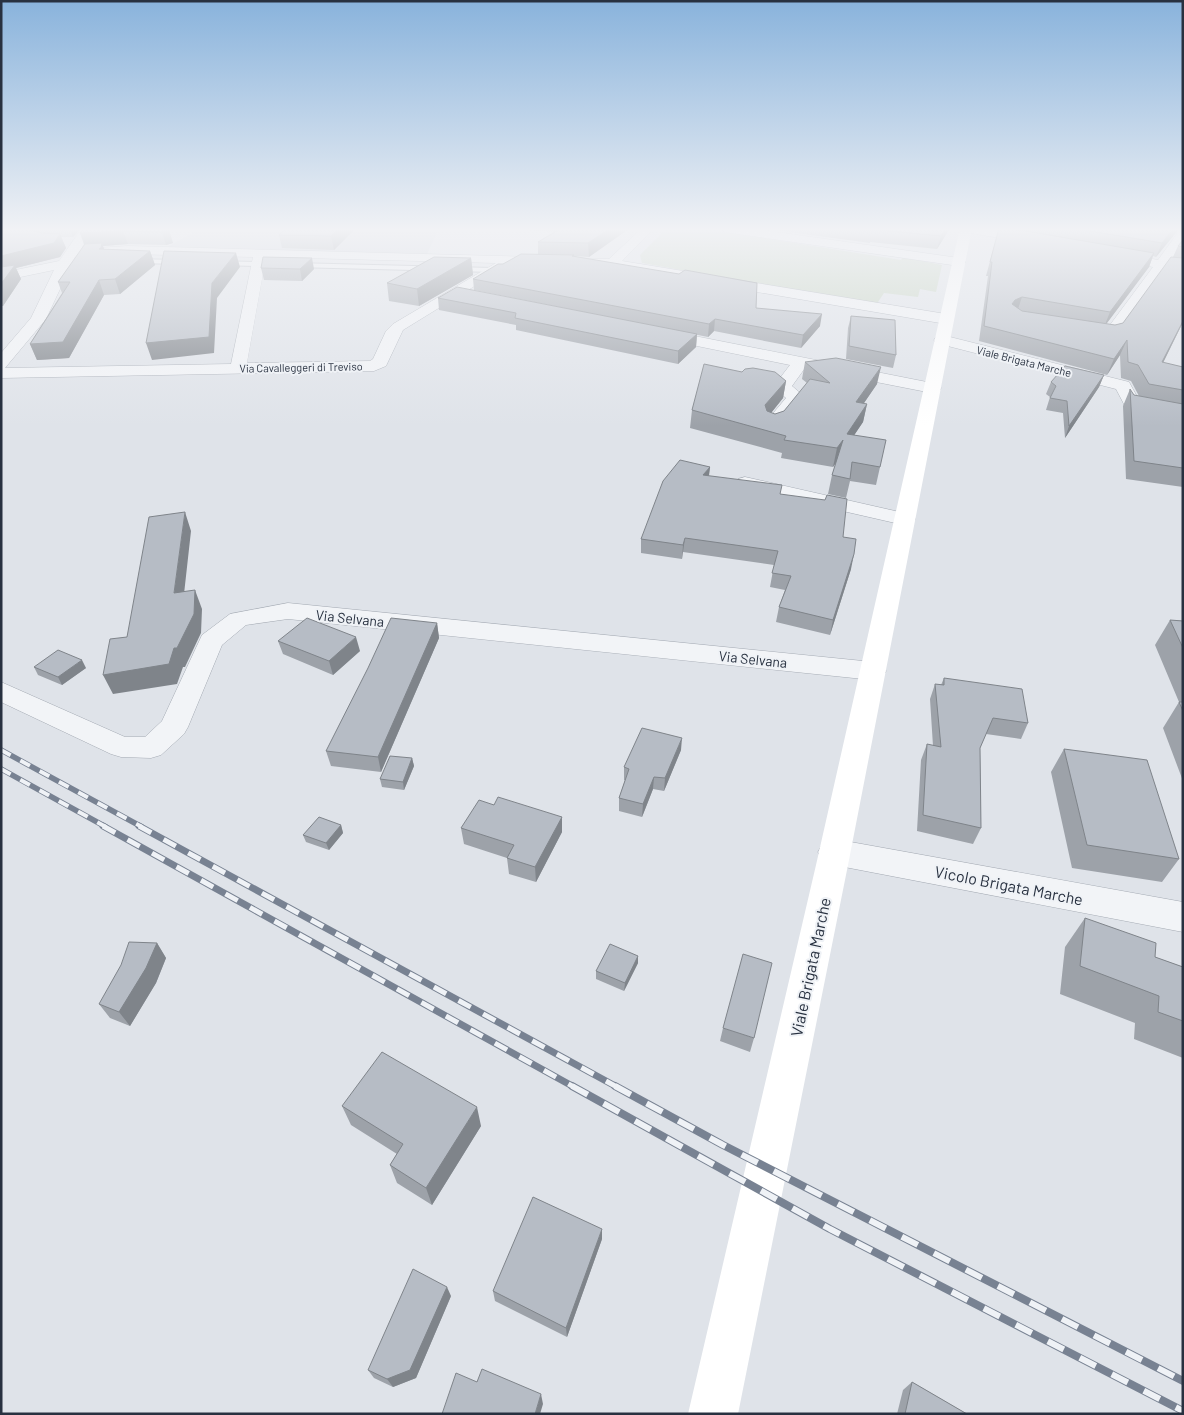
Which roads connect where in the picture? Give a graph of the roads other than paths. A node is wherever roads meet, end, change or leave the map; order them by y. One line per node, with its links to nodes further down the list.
1 (49, 294): 14 (street)
2 (252, 294): 15 (street)
3 (452, 294): 15 (street, Via Cavalleggeri di Treviso)
4 (465, 294): 8 (street)
5 (806, 294): 9 (street)
6 (952, 294): 9 (street, Viale Brigata Marche)
7 (1140, 294): 10 (street)
8 (474, 296)
9 (946, 319): 12 (street, Viale Brigata Marche)
10 (1075, 329)
11 (644, 331): 13 (street)
12 (942, 340): 17 (street, Viale Brigata Marche); 18 (street, Viale Brigata Marche)
13 (800, 363): 17 (street); 19 (street)
14 (1, 364)
15 (238, 368): 16 (street, Via Cavalleggeri di Treviso)
16 (1, 373)
17 (932, 388): 21 (street, Viale Brigata Marche)
18 (1183, 415)
19 (774, 424)
20 (727, 479): 21 (street)
21 (904, 519): 22 (street, Viale Brigata Marche)
22 (873, 671): 23 (street, Via Selvana); 24 (street, Viale Brigata Marche)
23 (1, 691)
24 (834, 852): 25 (street, Vicolo Brigata Marche); 26 (street, Viale Brigata Marche)
25 (1183, 917)
26 (713, 1414)

